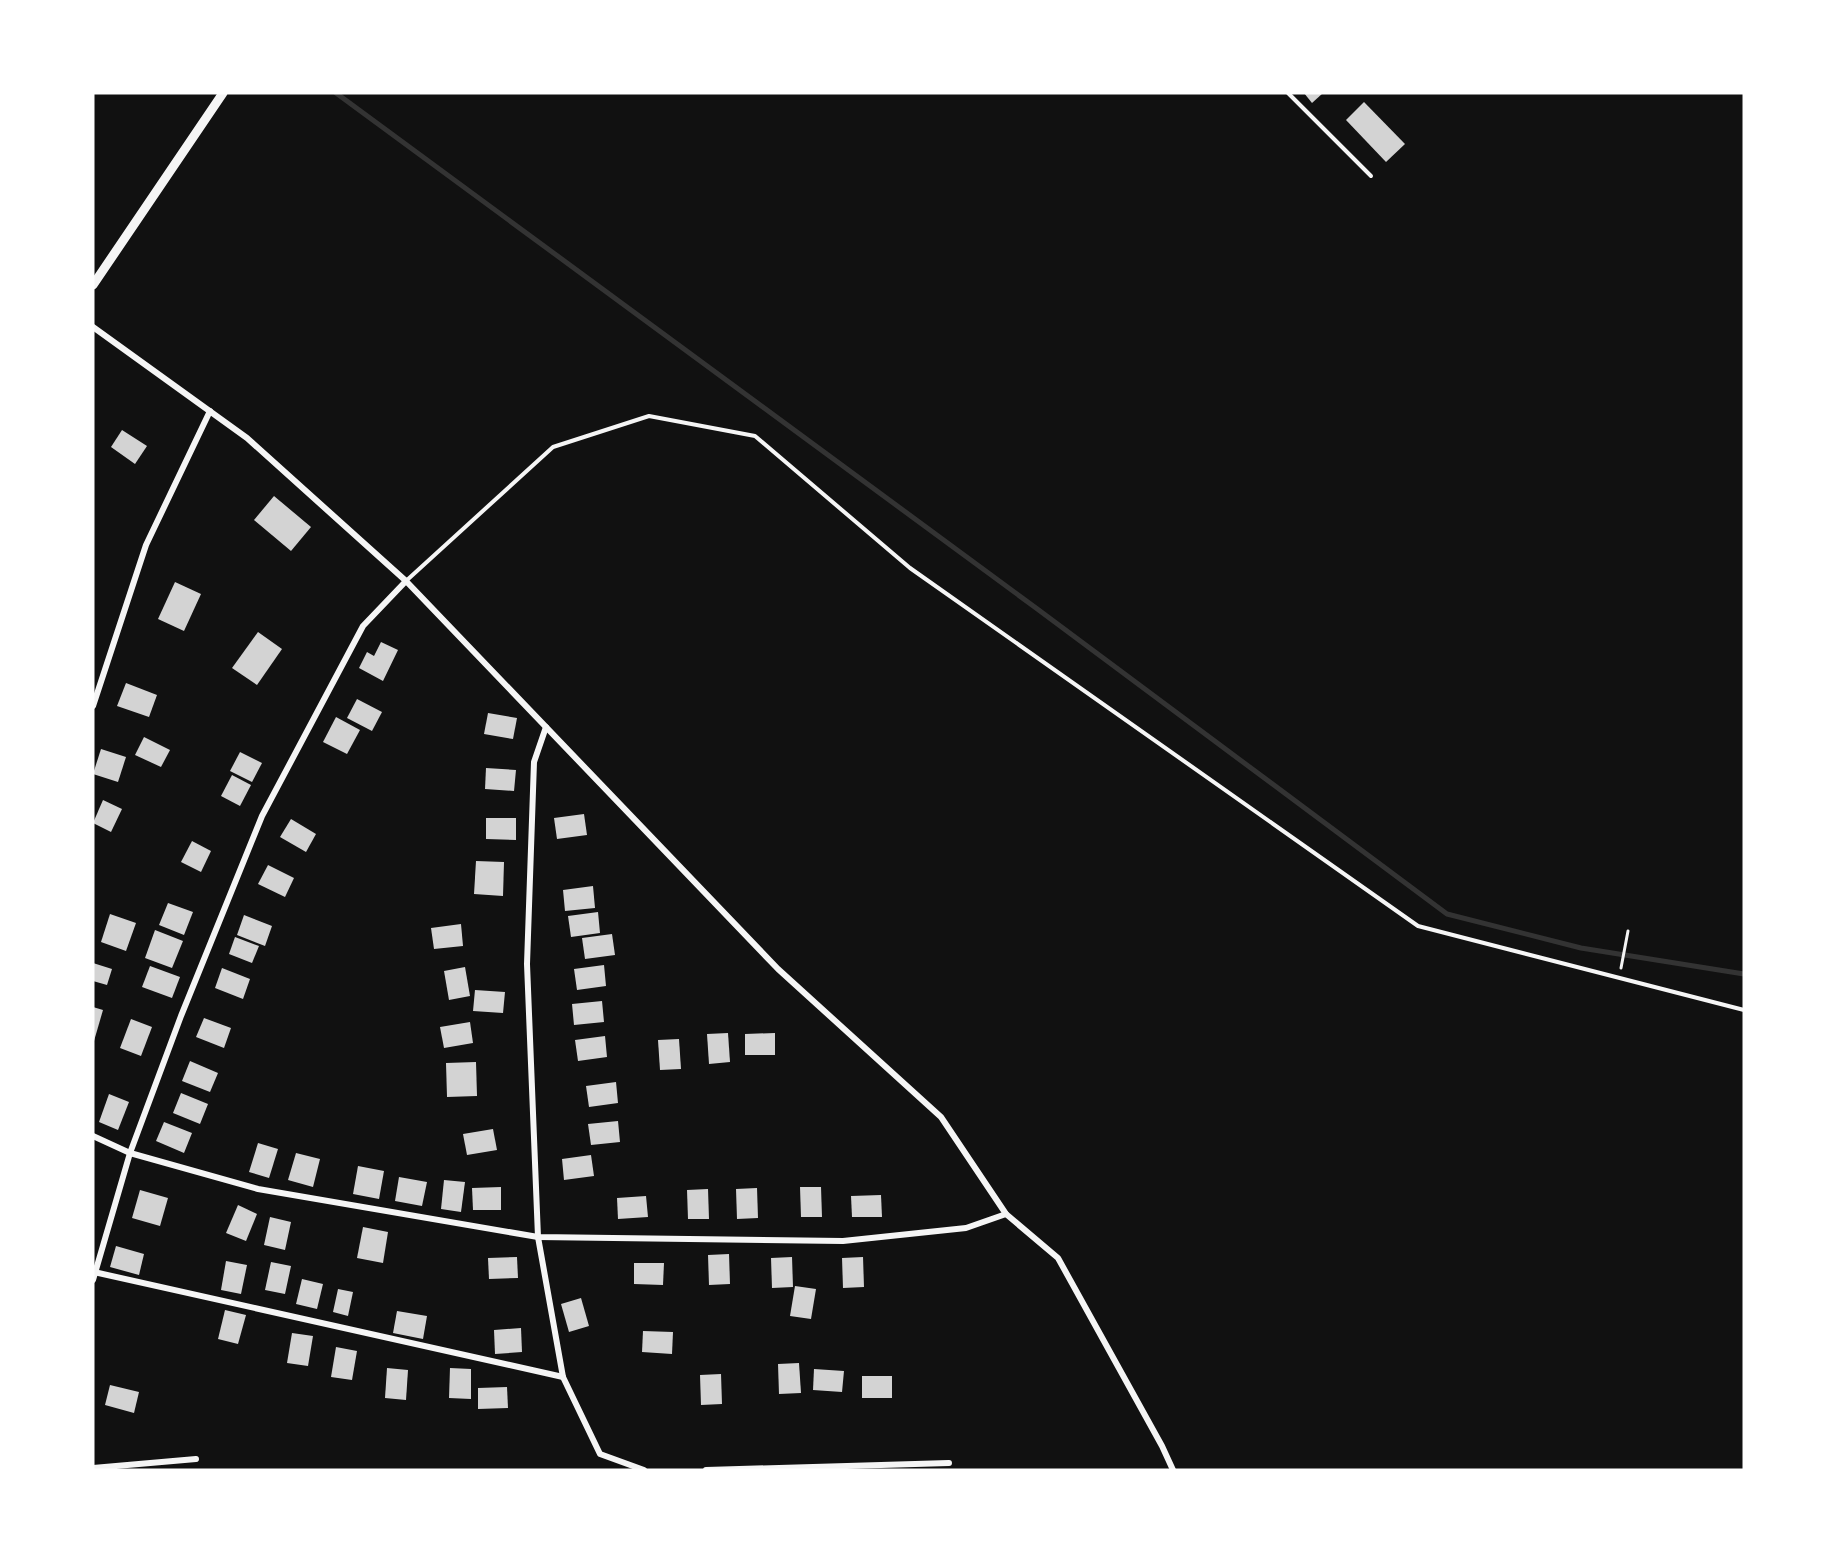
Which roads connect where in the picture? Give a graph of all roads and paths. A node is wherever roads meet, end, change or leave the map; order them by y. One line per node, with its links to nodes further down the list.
1 (1288, 93): 3 (lane)
2 (221, 94): 4 (street)
3 (1371, 176)
4 (93, 284)
5 (93, 327): 6 (street)
6 (210, 411): 7 (street); 8 (street)
7 (406, 581): 9 (street); 12 (lane); 14 (street)
8 (93, 706)
9 (546, 727): 15 (street); 16 (street)
10 (1628, 931): 11 (path)
11 (1620, 974)
12 (1744, 1010)
13 (93, 1136): 14 (street)
14 (130, 1153): 16 (street); 17 (street)
15 (1006, 1214): 16 (street); 25 (street)
16 (538, 1237): 19 (street)
17 (94, 1272): 18 (street); 19 (street)
18 (93, 1280)
19 (563, 1377): 23 (street)
20 (196, 1459): 22 (street)
21 (949, 1463): 24 (street)
22 (93, 1468)
23 (644, 1470)
24 (706, 1470)
25 (1173, 1470)

